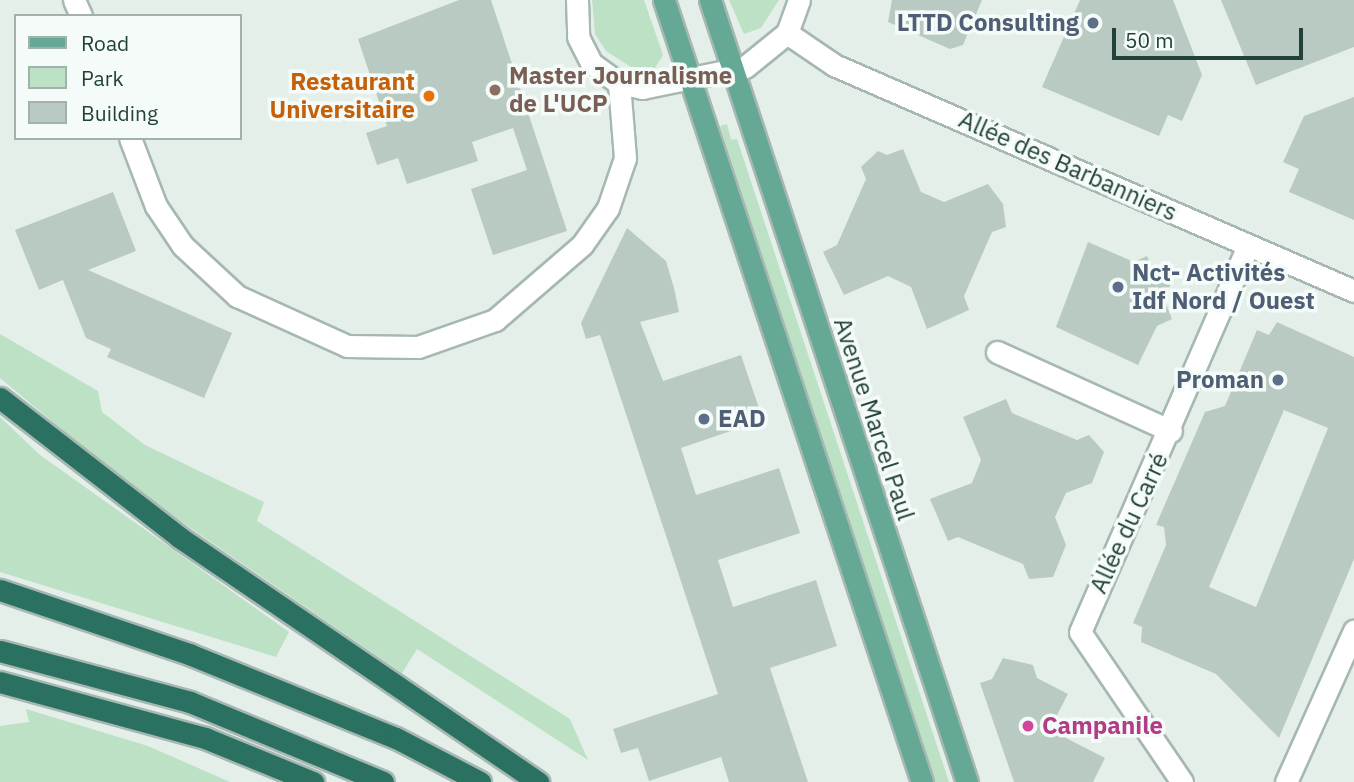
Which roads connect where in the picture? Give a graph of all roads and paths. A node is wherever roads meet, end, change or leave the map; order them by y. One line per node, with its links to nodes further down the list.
1 (577, 0): 8 (street)
2 (664, 0): 7 (main road)
3 (710, 0): 6 (main road, Avenue Marcel Paul)
4 (799, 0): 5 (street)
5 (787, 33): 6 (street); 10 (street, Allée des Barbanniers)
6 (731, 72): 7 (street); 24 (main road, Avenue Marcel Paul)
7 (691, 81): 8 (street); 23 (main road)
8 (619, 83): 9 (street)
9 (132, 140)
10 (1248, 246): 11 (street, Allée des Barbanniers); 14 (street, Allée du Carré)
11 (1354, 291)
12 (997, 352): 14 (street)
13 (0, 398): 22 (highway)
14 (1171, 430): 25 (street, Allée du Carré)
15 (0, 590): 21 (highway)
16 (1354, 631): 26 (street)
17 (0, 651): 20 (highway)
18 (0, 682): 19 (highway)
19 (313, 782)
20 (383, 782)
21 (480, 782)
22 (538, 782)
23 (922, 782)
24 (967, 782)
25 (1182, 782)
26 (1286, 782)

